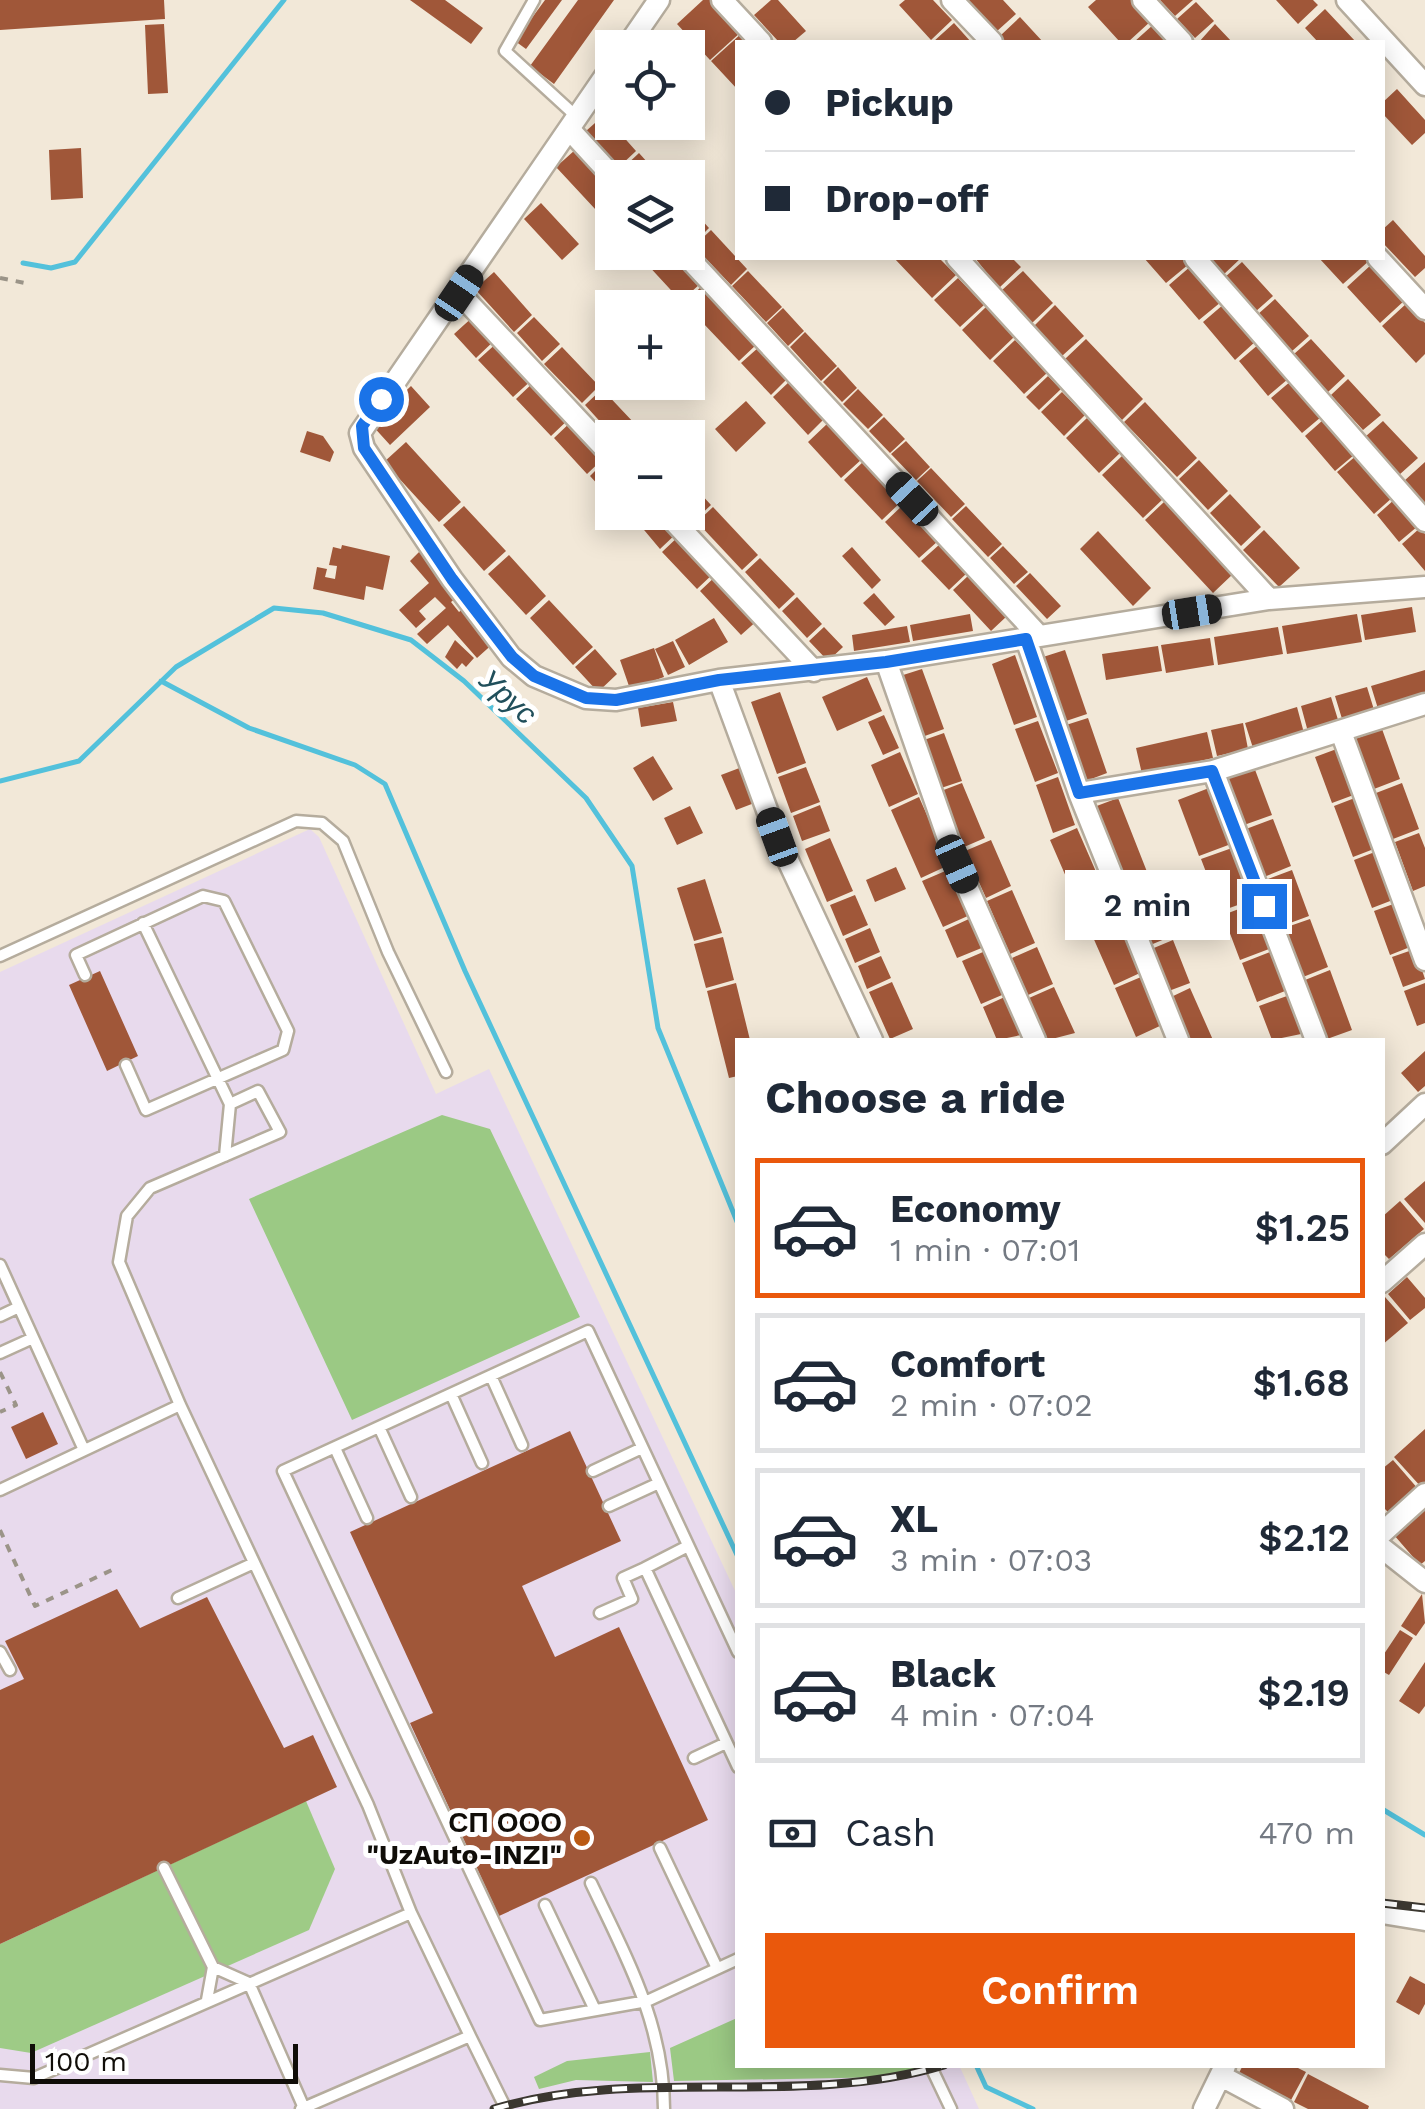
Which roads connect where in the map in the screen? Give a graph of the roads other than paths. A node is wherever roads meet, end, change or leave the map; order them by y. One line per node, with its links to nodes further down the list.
1 (534, 0): 15 (lane)
2 (659, 0): 7 (street)
3 (722, 0): 8 (street)
4 (952, 0): 9 (street)
5 (1143, 0): 10 (street)
6 (1347, 0): 11 (street)
7 (638, 30)
8 (759, 40)
9 (990, 40)
10 (1180, 40)
11 (1384, 40)
12 (1385, 41): 13 (street)
13 (1425, 85)
14 (595, 91): 15 (street)
15 (573, 123): 16 (street); 21 (street)
16 (601, 160)
17 (958, 260): 27 (street)
18 (1197, 260): 24 (street)
19 (1380, 260): 22 (street)
20 (700, 270): 28 (street)
21 (459, 293): 23 (street); 31 (street)
22 (1425, 309)
23 (595, 438)
24 (1425, 521)
25 (682, 530): 30 (street)
26 (1425, 587): 27 (street)
27 (1269, 599): 28 (street)
28 (1033, 638): 29 (street); 35 (street)
29 (886, 662): 30 (street); 41 (street)
30 (814, 671): 31 (street)
31 (719, 680): 40 (street)
32 (1425, 704): 33 (street)
33 (1341, 732): 34 (street); 38 (street)
34 (1212, 771): 35 (street); 43 (street)
35 (1079, 793): 42 (street)
36 (143, 924): 39 (lane); 46 (lane); 46 (lane)
37 (0, 956): 45 (lane)
38 (1425, 960)
39 (85, 974)
40 (871, 1038)
41 (1035, 1038)
42 (1177, 1038)
43 (1315, 1038)
44 (126, 1065): 46 (lane)
45 (446, 1072)
46 (218, 1078): 47 (lane)
47 (230, 1104): 50 (lane); 50 (lane)
48 (1425, 1104): 49 (street)
49 (1385, 1141)
50 (225, 1156): 60 (lane)
51 (1425, 1244): 53 (street)
52 (0, 1265): 54 (lane)
53 (1385, 1279)
54 (19, 1307): 55 (lane); 56 (lane)
55 (0, 1316)
56 (33, 1338): 57 (lane); 65 (lane)
57 (0, 1353)
58 (491, 1376): 59 (lane); 62 (lane); 64 (lane)
59 (451, 1394): 61 (lane); 66 (lane)
60 (180, 1405): 65 (lane); 77 (lane)
61 (379, 1427): 63 (lane); 71 (lane)
62 (522, 1445)
63 (335, 1448): 73 (lane); 101 (lane)
64 (642, 1448): 67 (lane); 68 (lane)
65 (84, 1450): 69 (lane)
66 (482, 1463)
67 (592, 1471)
68 (658, 1483): 72 (lane); 75 (lane)
69 (0, 1490)
70 (1425, 1494): 74 (street)
71 (410, 1497)
72 (609, 1506)
73 (367, 1518)
74 (1385, 1529)
75 (688, 1546): 78 (lane); 82 (lane)
76 (1385, 1550): 79 (street)
77 (254, 1563): 80 (lane); 92 (lane)
78 (644, 1568): 81 (lane); 85 (lane)
79 (1425, 1582)
80 (178, 1598)
81 (600, 1613)
82 (735, 1646)
83 (0, 1652): 84 (lane)
84 (10, 1670)
85 (726, 1742): 86 (lane); 87 (lane)
86 (694, 1758)
87 (735, 1761)
88 (660, 1848): 97 (lane)
89 (164, 1868): 96 (lane)
90 (590, 1882): 100 (lane)
91 (545, 1905): 101 (lane)
92 (412, 1912): 98 (lane); 102 (lane)
93 (1385, 1913): 94 (street)
94 (1425, 1920)
95 (735, 1960): 97 (lane)
96 (213, 1967): 98 (lane); 99 (lane)
97 (717, 1968): 100 (lane)
98 (250, 1982): 99 (lane); 106 (lane)
99 (208, 2000): 105 (lane)
100 (647, 2001): 101 (lane); 108 (lane)
101 (595, 2010)
102 (470, 2036): 106 (lane); 107 (lane)
103 (931, 2068): 109 (lane)
104 (1223, 2070): 110 (street); 111 (street)
105 (0, 2075)
106 (302, 2108)
107 (506, 2109)
108 (664, 2109)
109 (951, 2109)
110 (1204, 2109)
111 (1282, 2109)

